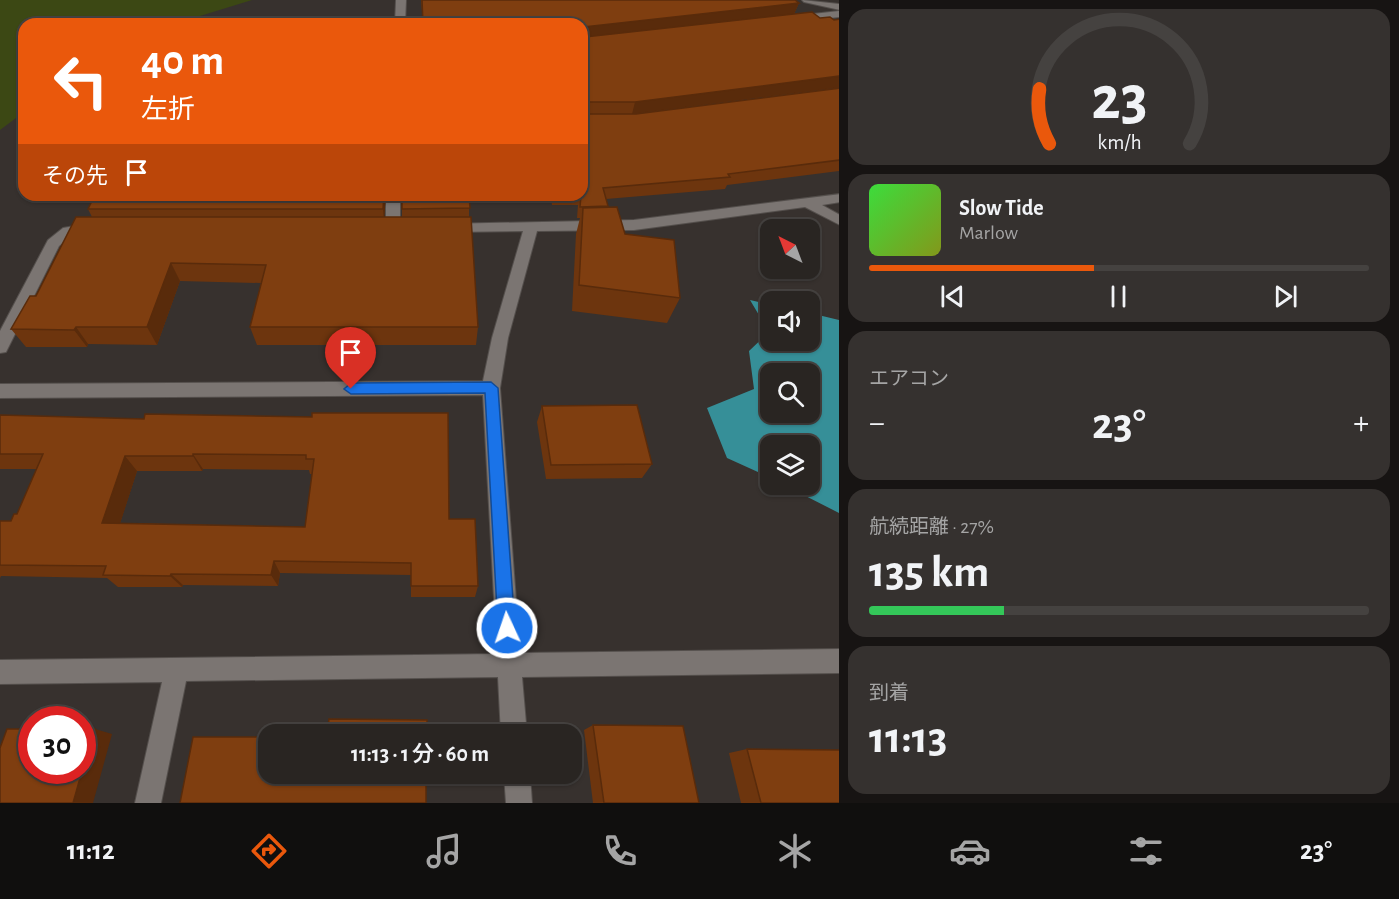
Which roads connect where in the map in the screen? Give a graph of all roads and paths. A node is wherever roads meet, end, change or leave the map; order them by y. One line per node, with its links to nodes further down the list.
1 (401, 0): 5 (street)
2 (807, 0): 3 (street)
3 (839, 8)
4 (839, 14): 6 (street)
5 (400, 18)
6 (781, 20)
7 (839, 198): 9 (street)
8 (393, 201): 11 (street)
9 (809, 203): 10 (street); 14 (street)
10 (839, 219)
11 (392, 226)
12 (439, 227): 14 (street)
13 (108, 228): 15 (street)
14 (531, 228): 16 (street)
15 (0, 347)
16 (491, 388): 17 (street); 19 (street)
17 (0, 391)
18 (839, 661): 19 (street)
19 (509, 667): 20 (street); 22 (street)
20 (177, 670): 21 (street); 24 (street)
21 (0, 672)
22 (513, 724)
23 (518, 784): 25 (street)
24 (148, 803)
25 (519, 803)

